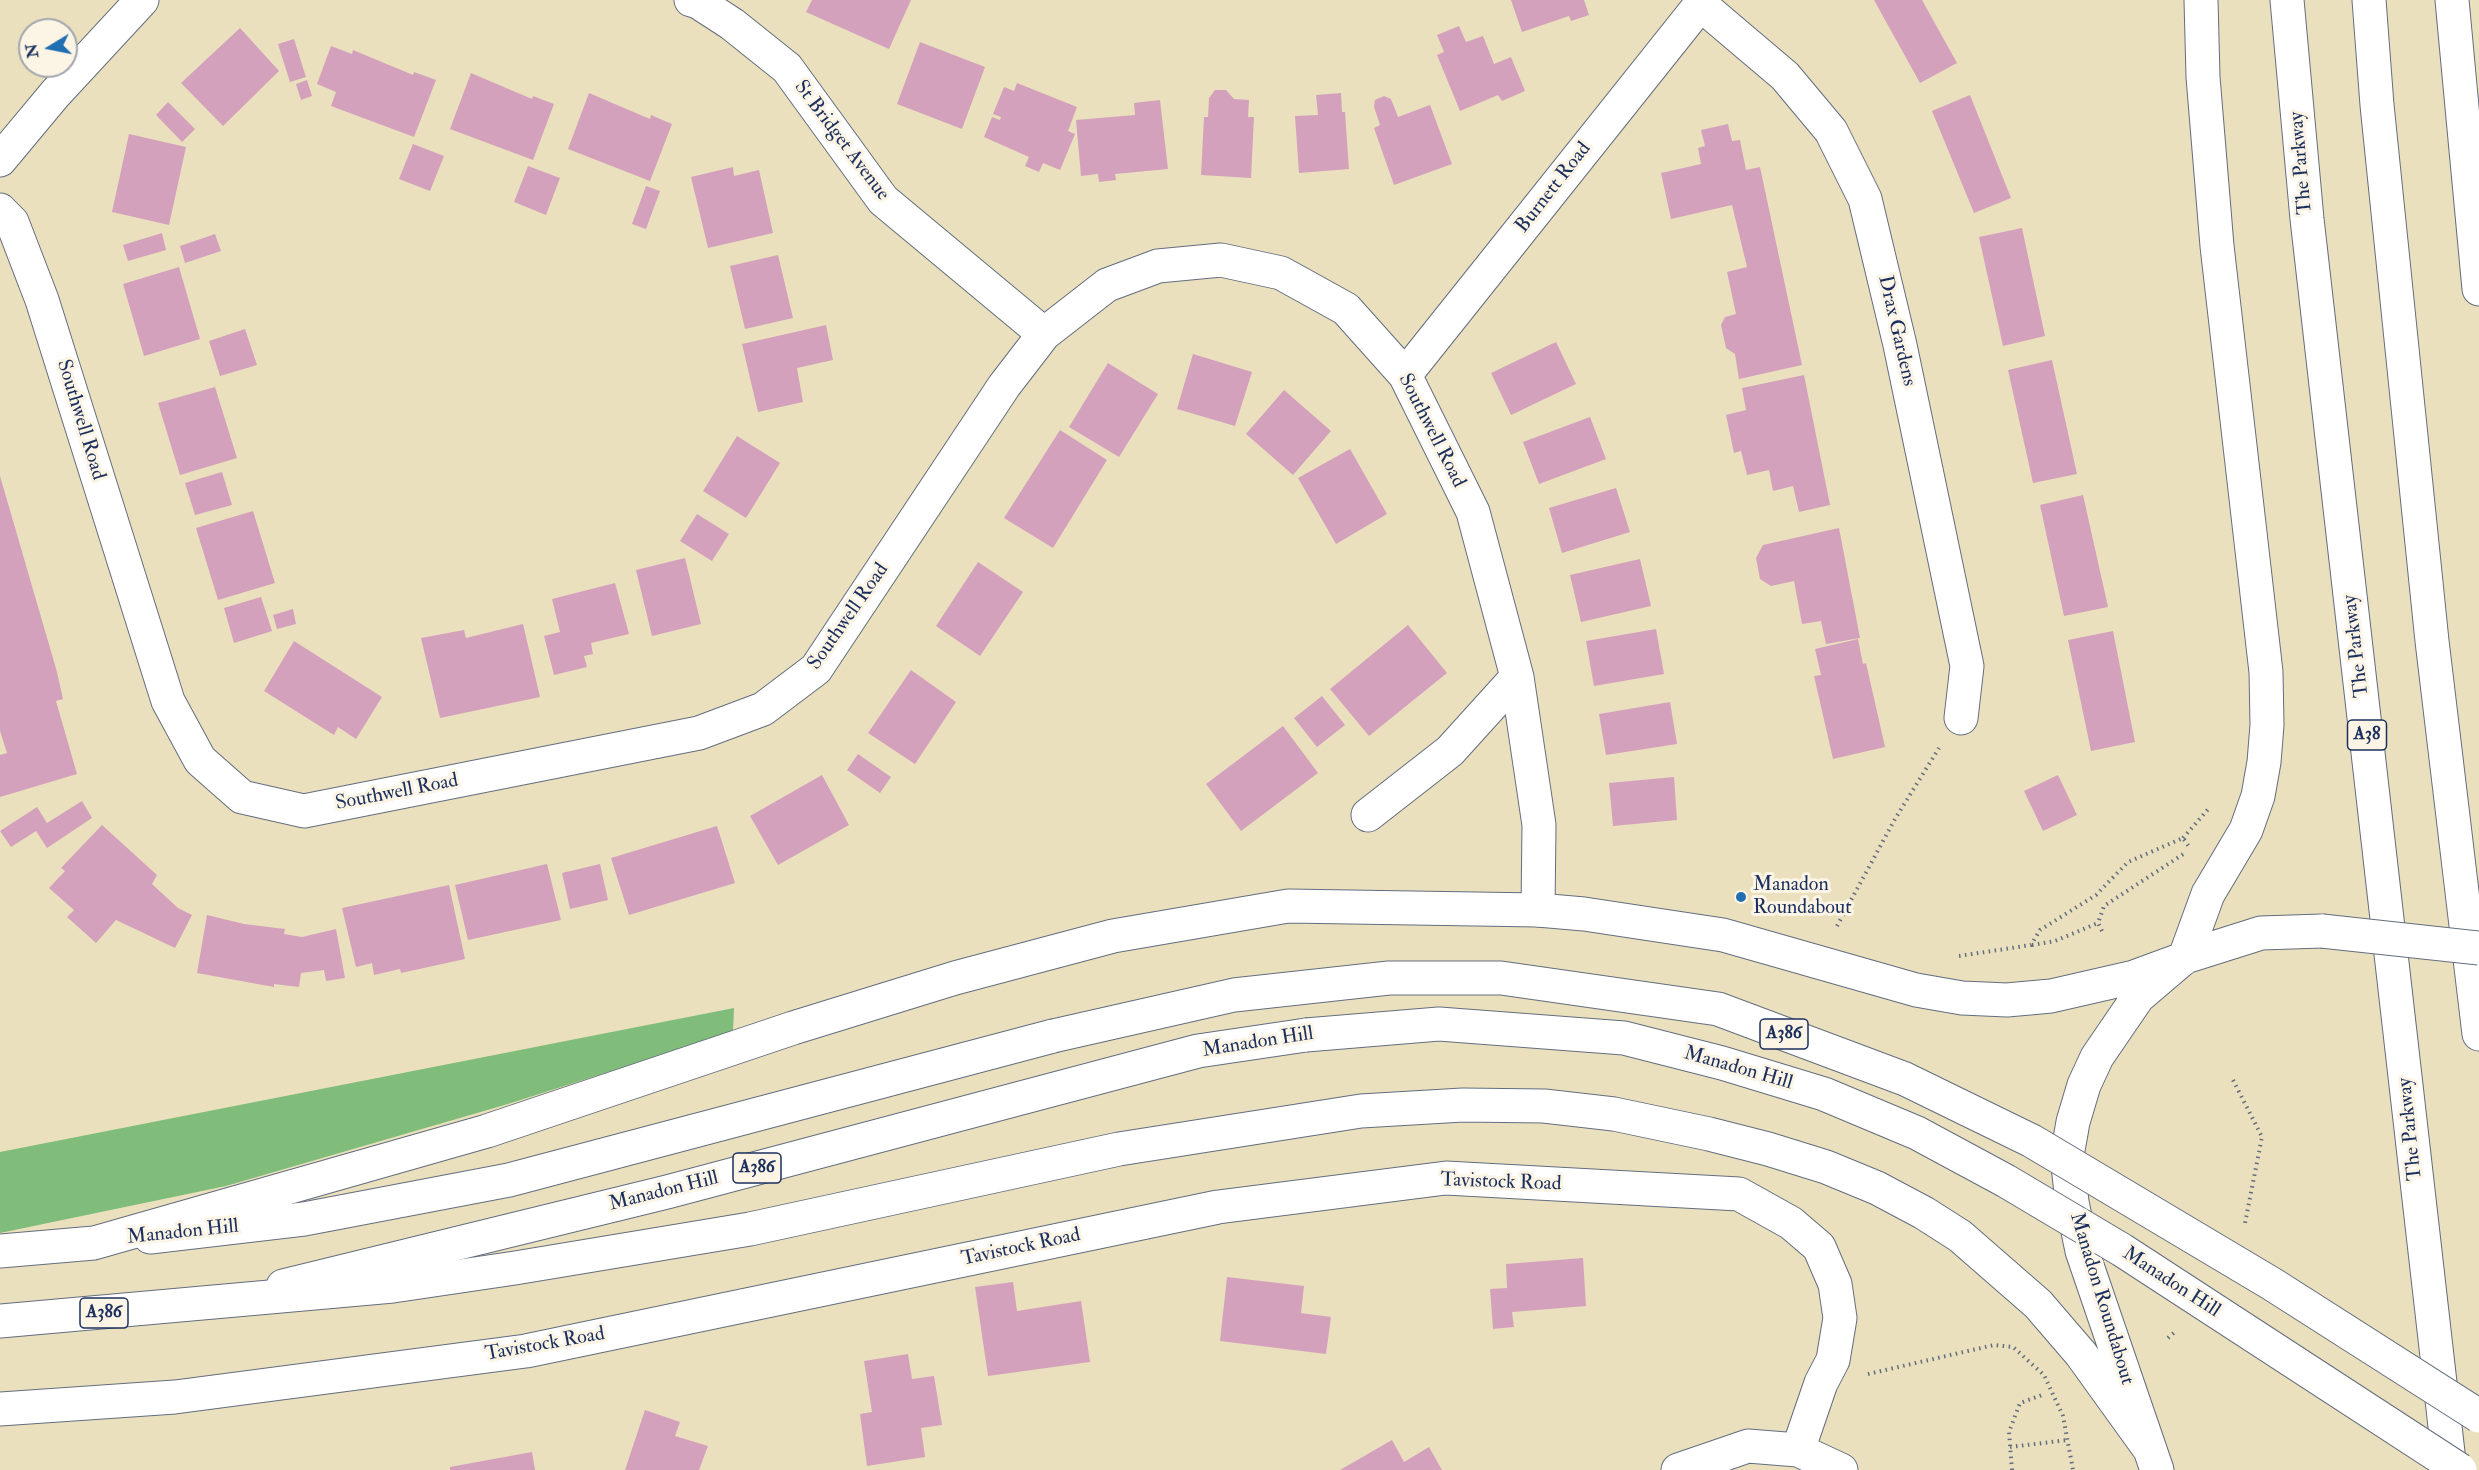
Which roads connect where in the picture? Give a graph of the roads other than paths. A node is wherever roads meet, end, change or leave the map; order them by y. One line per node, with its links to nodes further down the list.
1 (142, 0): 10 (main road)
2 (691, 0): 13 (main road, St Bridget Avenue)
3 (2188, 0): 9 (main road)
4 (2201, 0): 9 (main road)
5 (2287, 0): 30 (main road, The Parkway / A38)
6 (2369, 0): 21 (main road)
7 (2451, 0): 12 (main road)
8 (1702, 2): 14 (main road, Burnett Road); 16 (main road, Drax Gardens)
9 (2203, 77): 20 (main road)
10 (0, 159)
11 (0, 210): 13 (main road, Southwell Road)
12 (2479, 290)
13 (1044, 334): 14 (main road, Southwell Road)
14 (1405, 375): 15 (main road, Southwell Road)
15 (1517, 677): 17 (main road); 18 (main road, Southwell Road)
16 (1960, 718)
17 (1368, 815)
18 (1538, 910): 20 (main road); 22 (main road)
19 (2479, 948): 20 (main road, Manadon Roundabout, bridge)
20 (2184, 958): 29 (main road, Manadon Roundabout)
21 (2479, 1034)
22 (94, 1243): 23 (main road, Manadon Hill / A386); 27 (main road, Manadon Hill / A386, bridge)
23 (0, 1251)
24 (209, 1304): 25 (main road, Manadon Hill / A386); 29 (main road); 30 (main road, Manadon Hill / A386, bridge)
25 (0, 1321)
26 (0, 1410): 28 (main road, Tavistock Road)
27 (2479, 1416)
28 (1798, 1450): 31 (main road); 32 (main road)
29 (2152, 1458)
30 (2450, 1465)
31 (1678, 1470)
32 (1841, 1470)

